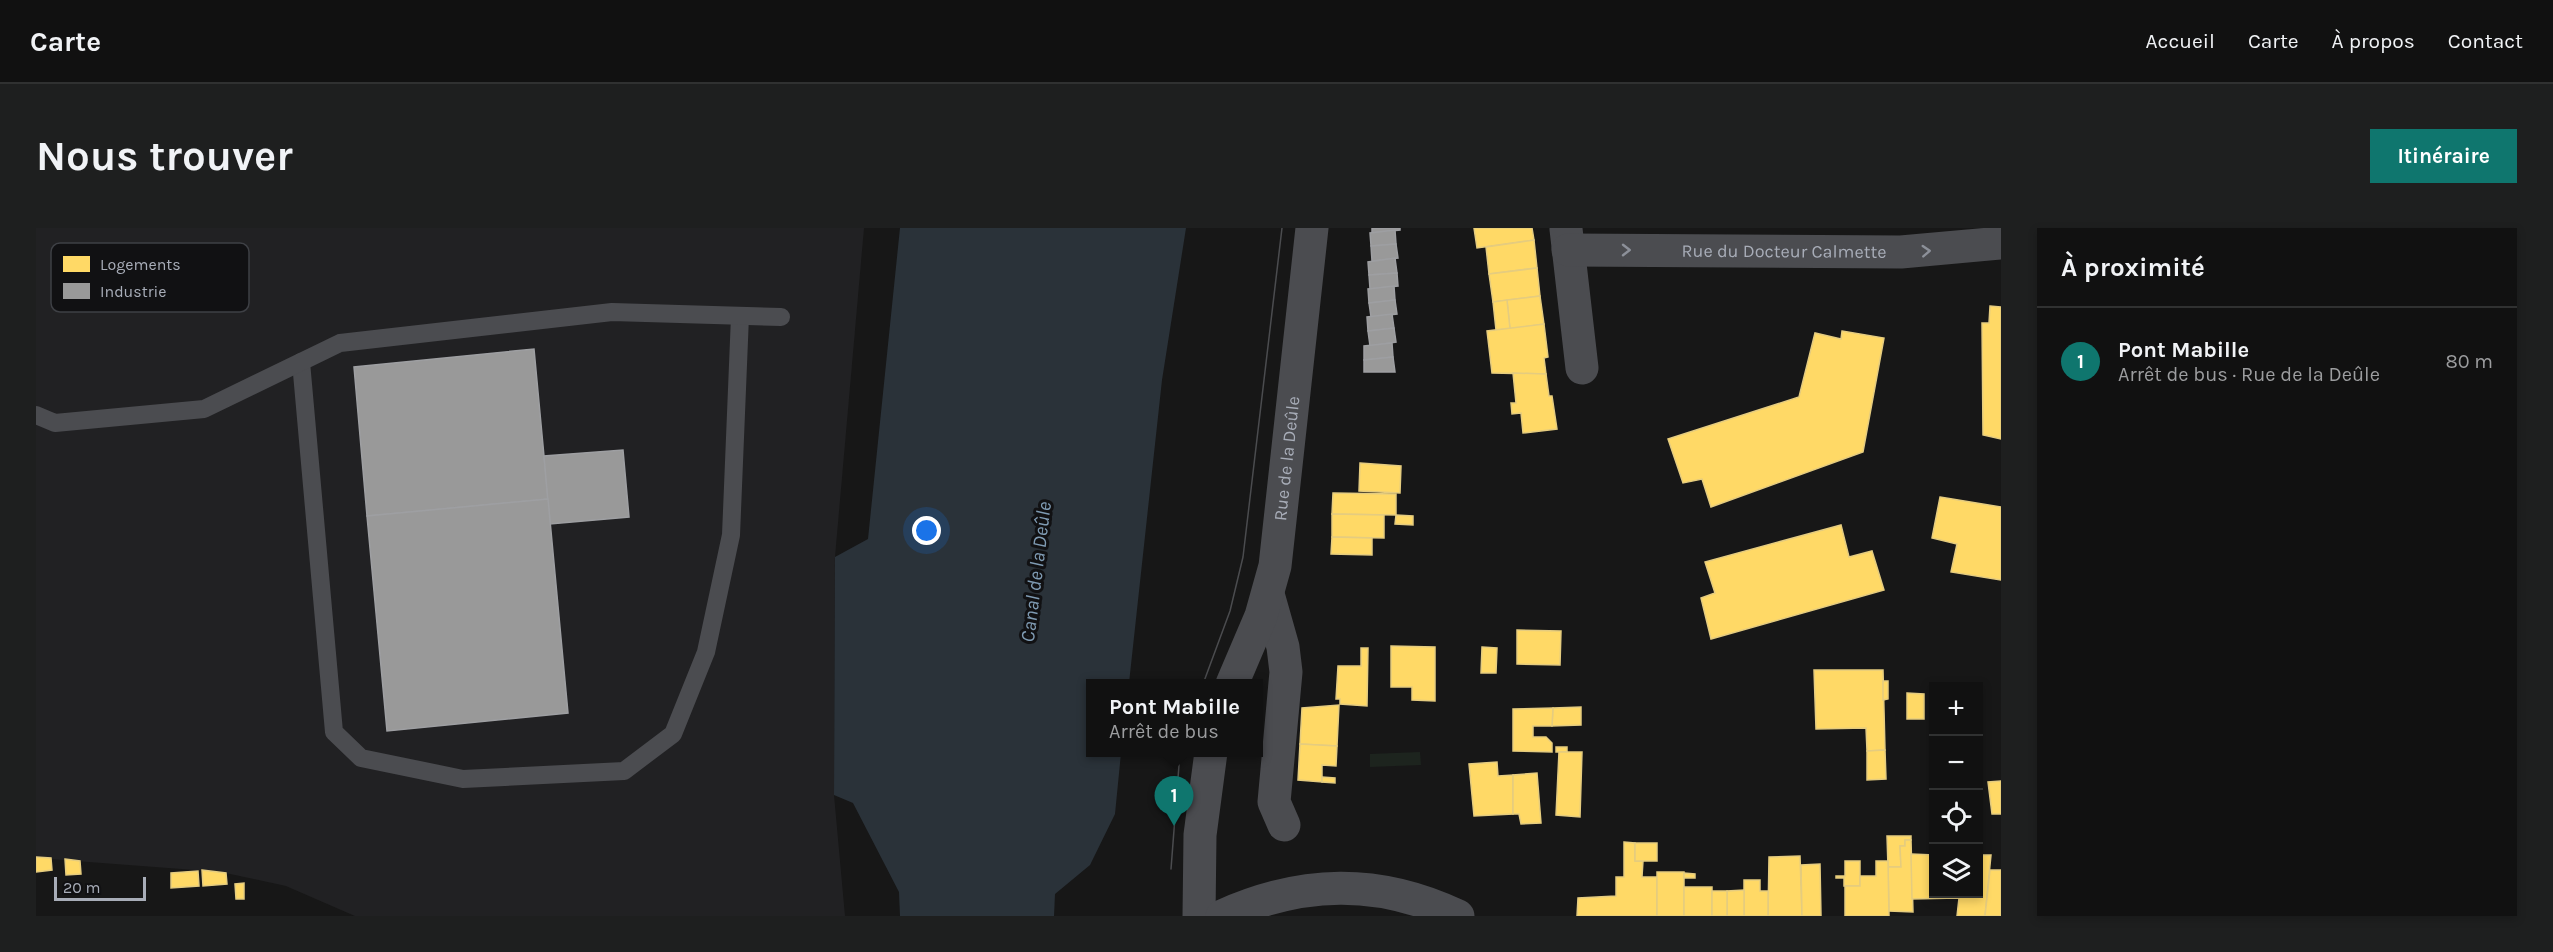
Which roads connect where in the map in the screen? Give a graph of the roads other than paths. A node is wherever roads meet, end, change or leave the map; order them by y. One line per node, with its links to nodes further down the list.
1 (1312, 228): 11 (street, Rue de la Deûle)
2 (1567, 239): 3 (street, Rue du Docteur Calmette, one-way to 3); 7 (street)
3 (2001, 243)
4 (740, 316): 5 (lane); 6 (lane); 6 (lane)
5 (781, 317)
6 (301, 362): 9 (lane)
7 (1582, 368)
8 (36, 415): 9 (lane)
9 (55, 423): 10 (lane)
10 (36, 424)
11 (1268, 594): 12 (street, Rue de la Deûle); 14 (street)
12 (1234, 679)
13 (1210, 757): 16 (street)
14 (1284, 825)
15 (1231, 912): 17 (street)
16 (1199, 916)
17 (1458, 916)

